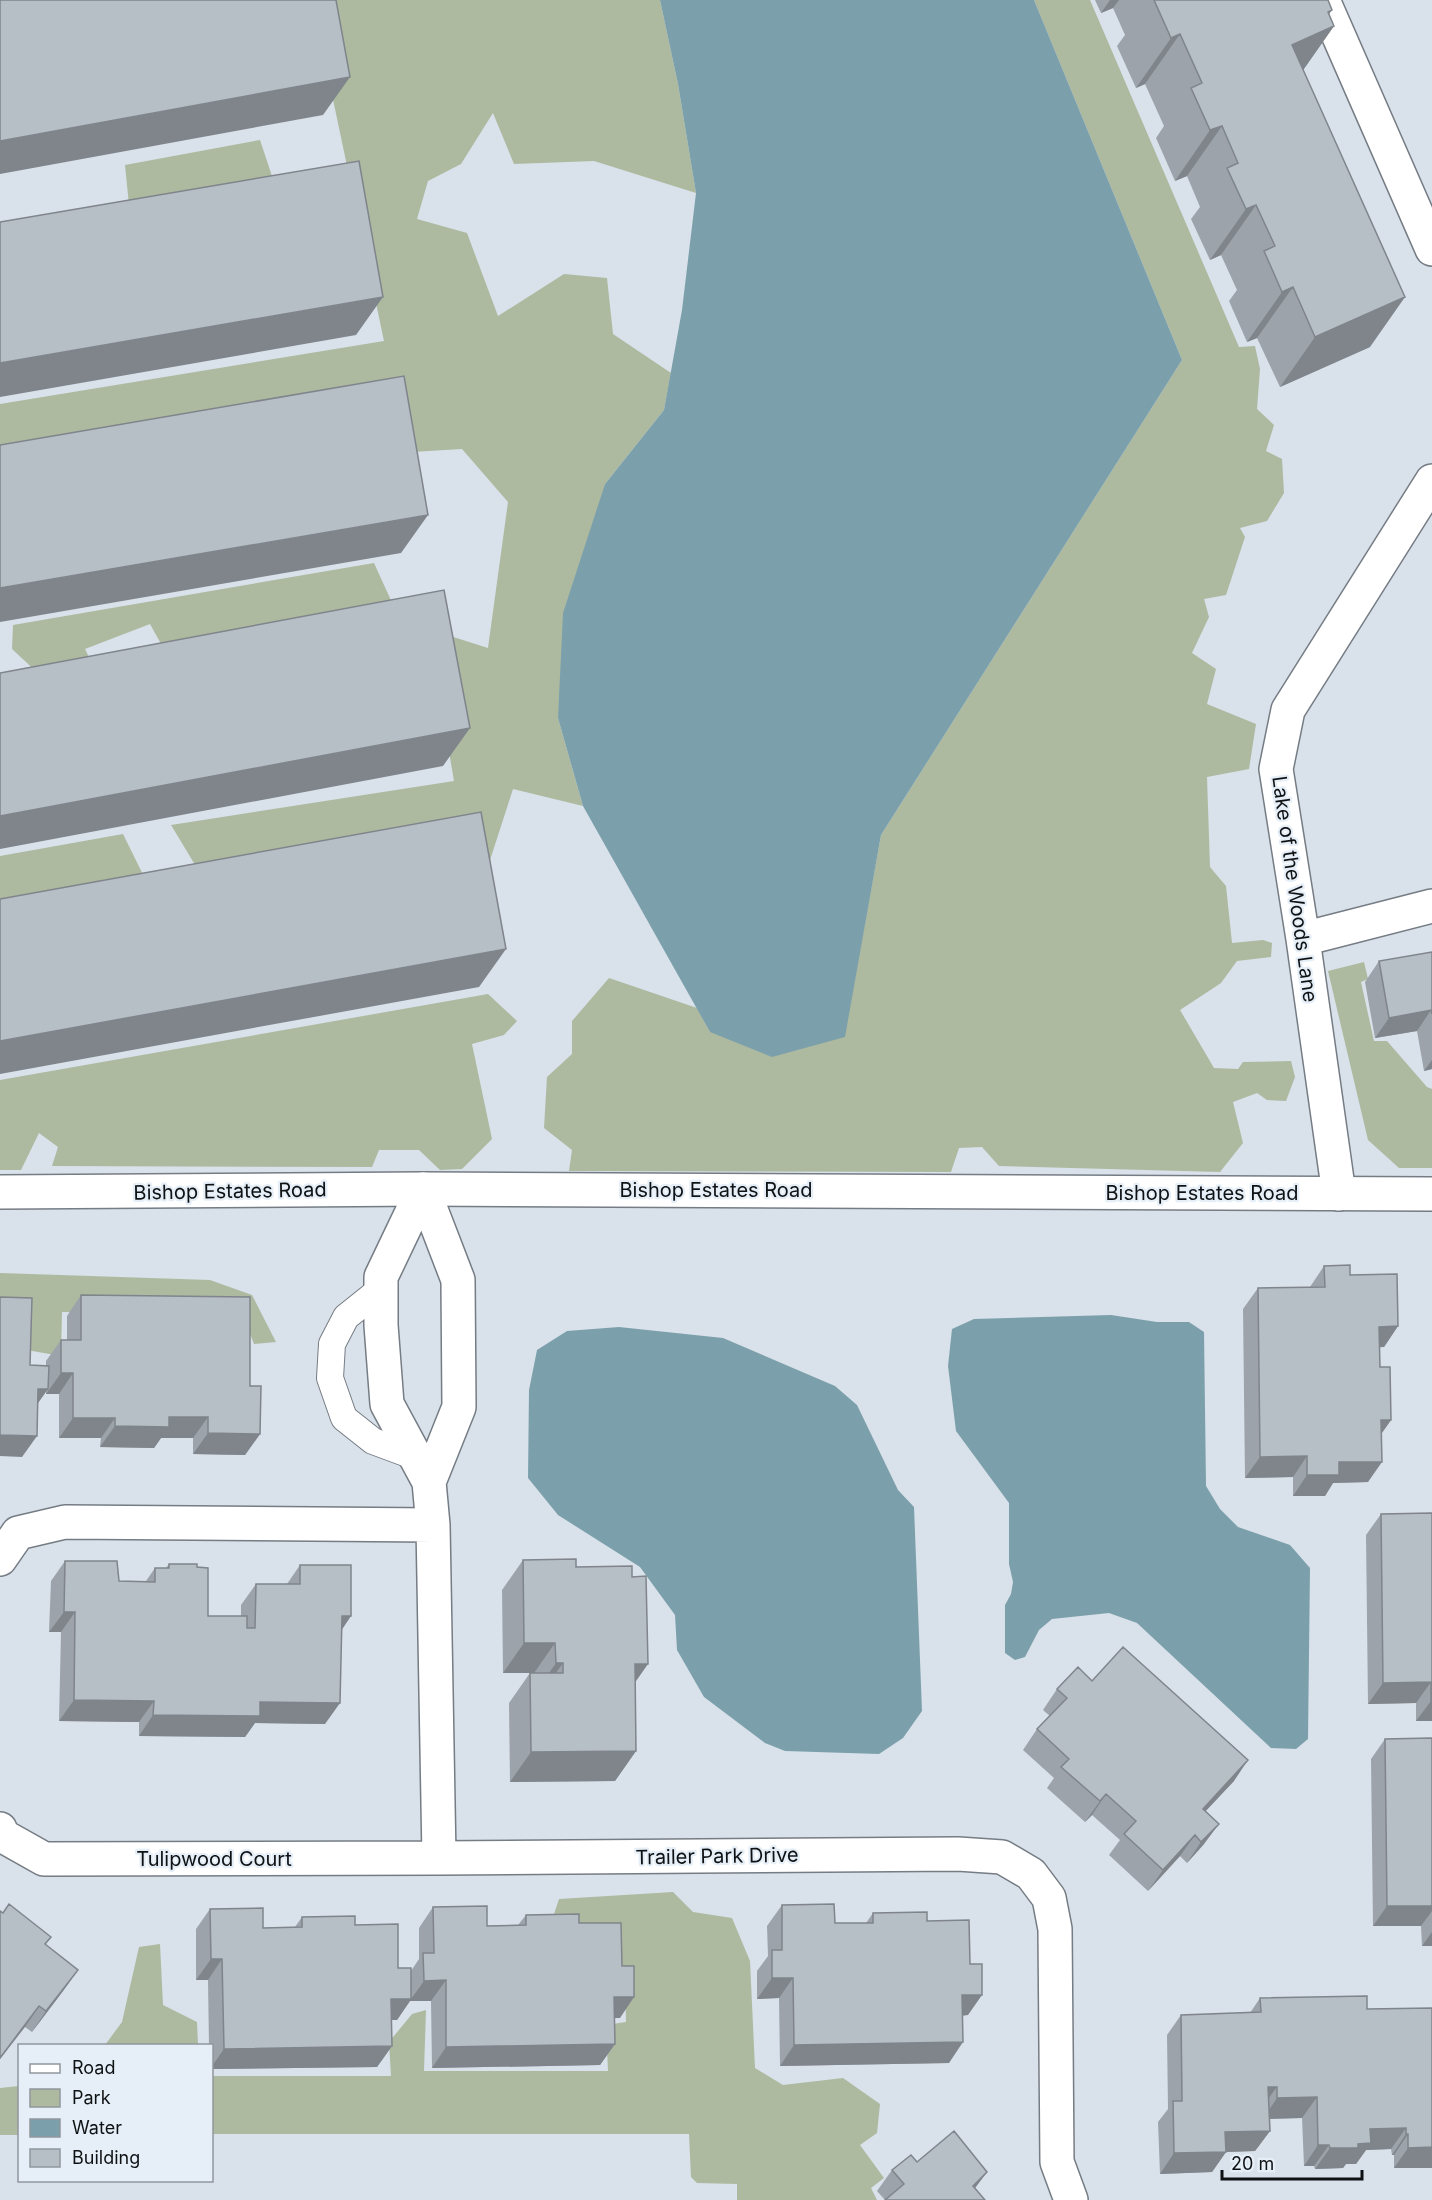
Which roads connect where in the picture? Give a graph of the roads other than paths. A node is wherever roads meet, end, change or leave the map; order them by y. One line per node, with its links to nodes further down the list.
1 (1323, 0): 2 (street)
2 (1432, 249)
3 (1432, 481): 5 (street, Lake of the Woods Lane)
4 (1432, 906): 5 (street)
5 (1303, 939): 8 (street, Lake of the Woods Lane)
6 (423, 1189): 7 (street, Bishop Estates Road); 8 (street, Bishop Estates Road); 10 (street); 11 (street)
7 (0, 1192)
8 (1339, 1194): 9 (street, Bishop Estates Road)
9 (1432, 1194)
10 (381, 1289): 11 (street); 11 (lane)
11 (422, 1470): 12 (street)
12 (433, 1525): 13 (street); 15 (street)
13 (0, 1559)
14 (0, 1829): 15 (street, Tulipwood Court)
15 (439, 1858): 16 (street, Trailer Park Drive)
16 (1071, 2200)

